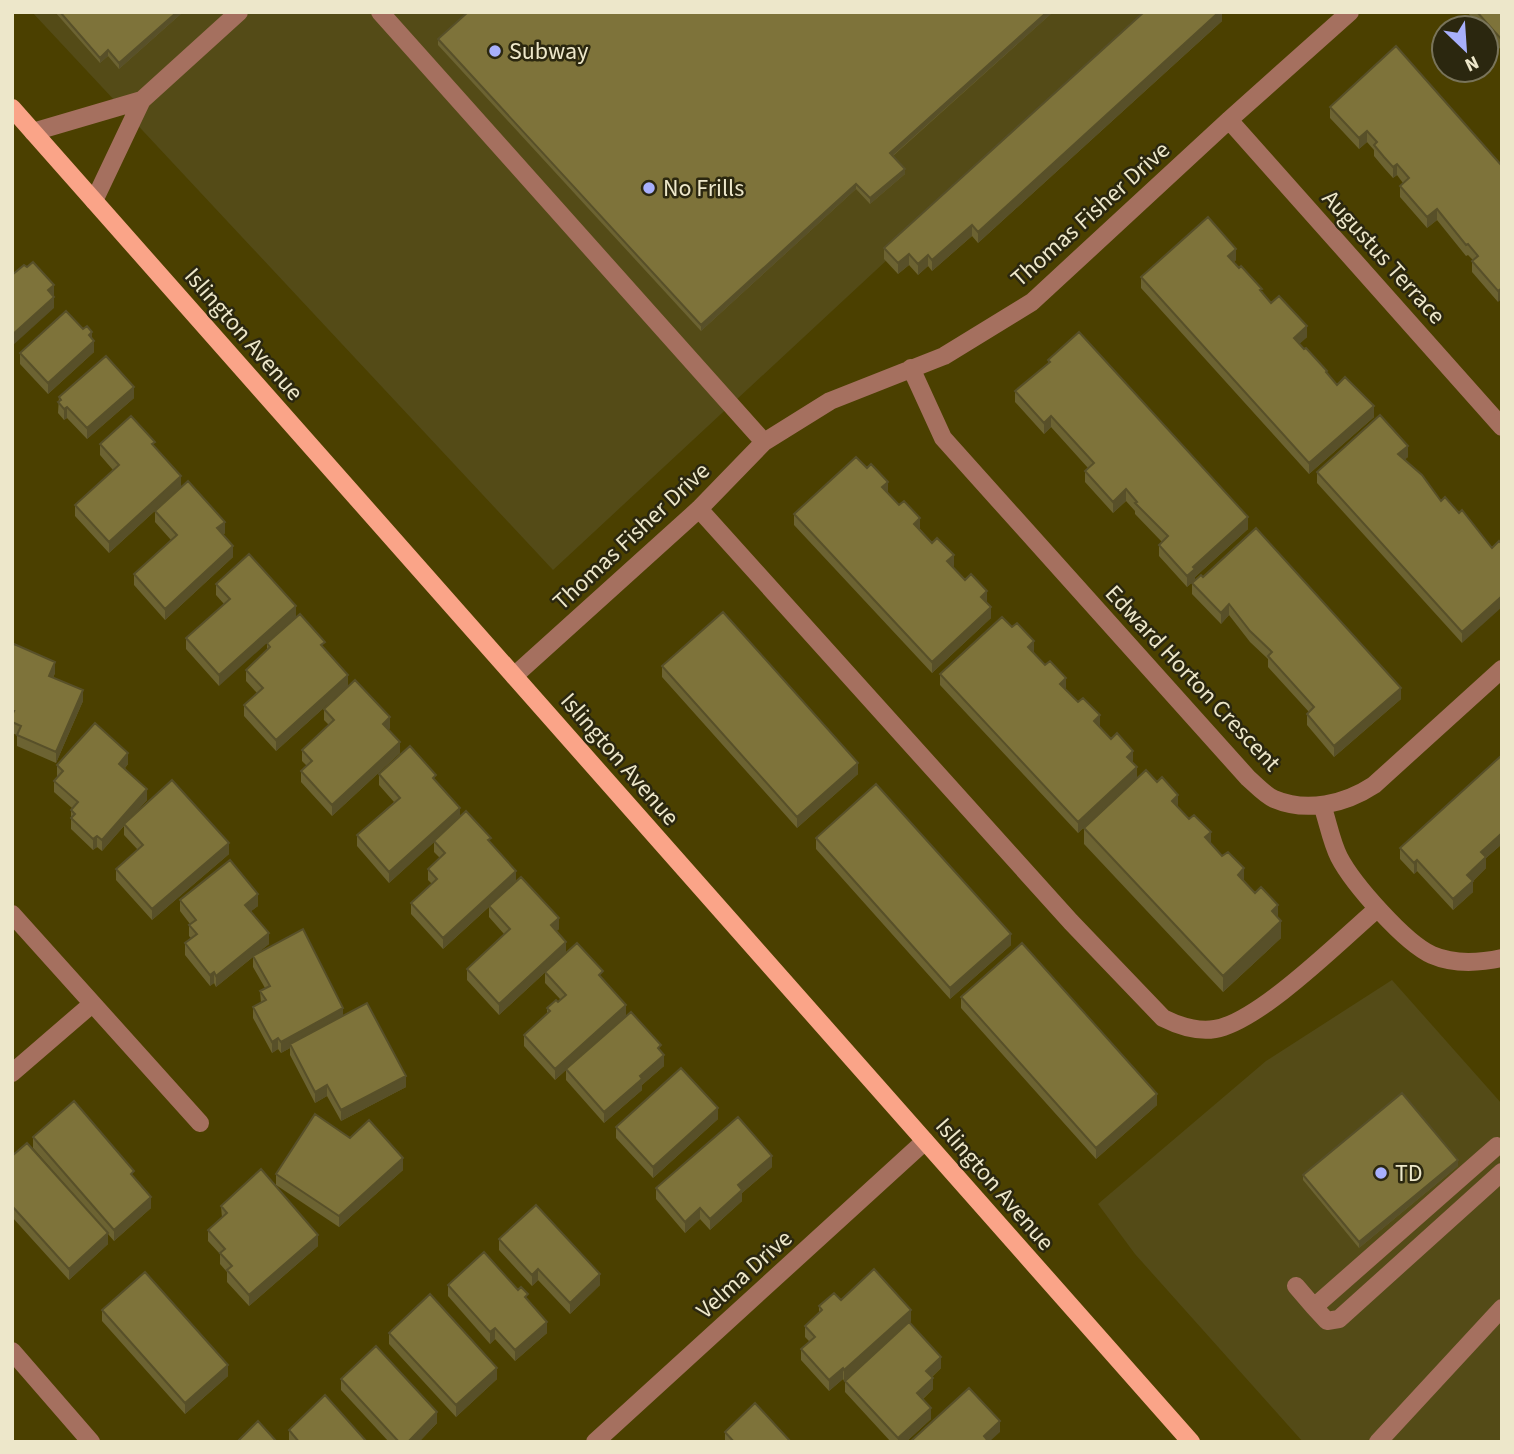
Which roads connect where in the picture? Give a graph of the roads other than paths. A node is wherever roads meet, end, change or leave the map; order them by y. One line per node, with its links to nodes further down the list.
1 (240, 12): 4 (street)
2 (380, 12): 11 (street)
3 (1350, 12): 6 (street, Thomas Fisher Drive)
4 (142, 100): 7 (street); 8 (street)
5 (12, 108): 7 (main road, Islington Avenue)
6 (1229, 120): 9 (street, Thomas Fisher Drive); 10 (street, Augustus Terrace)
7 (33, 132): 8 (main road, Islington Avenue)
8 (94, 201): 14 (main road, Islington Avenue)
9 (911, 368): 11 (street, Thomas Fisher Drive); 15 (street, Edward Horton Crescent)
10 (1502, 427)
11 (764, 442): 12 (street, Thomas Fisher Drive)
12 (699, 509): 14 (street, Thomas Fisher Drive); 16 (street)
13 (1502, 669): 15 (street, Edward Horton Crescent)
14 (514, 676): 22 (main road, Islington Avenue)
15 (1322, 805): 16 (street)
16 (1377, 909): 18 (street)
17 (12, 914): 19 (street)
18 (1502, 958)
19 (92, 1004): 20 (street); 21 (street)
20 (12, 1073)
21 (200, 1123)
22 (925, 1141): 30 (street, Velma Drive); 31 (main road, Islington Avenue)
23 (1497, 1146): 26 (street)
24 (1502, 1172): 26 (street)
25 (1296, 1286): 26 (street)
26 (1314, 1307)
27 (1502, 1308): 32 (street)
28 (12, 1351): 29 (street)
29 (91, 1442)
30 (595, 1442)
31 (1191, 1442)
32 (1378, 1442)

